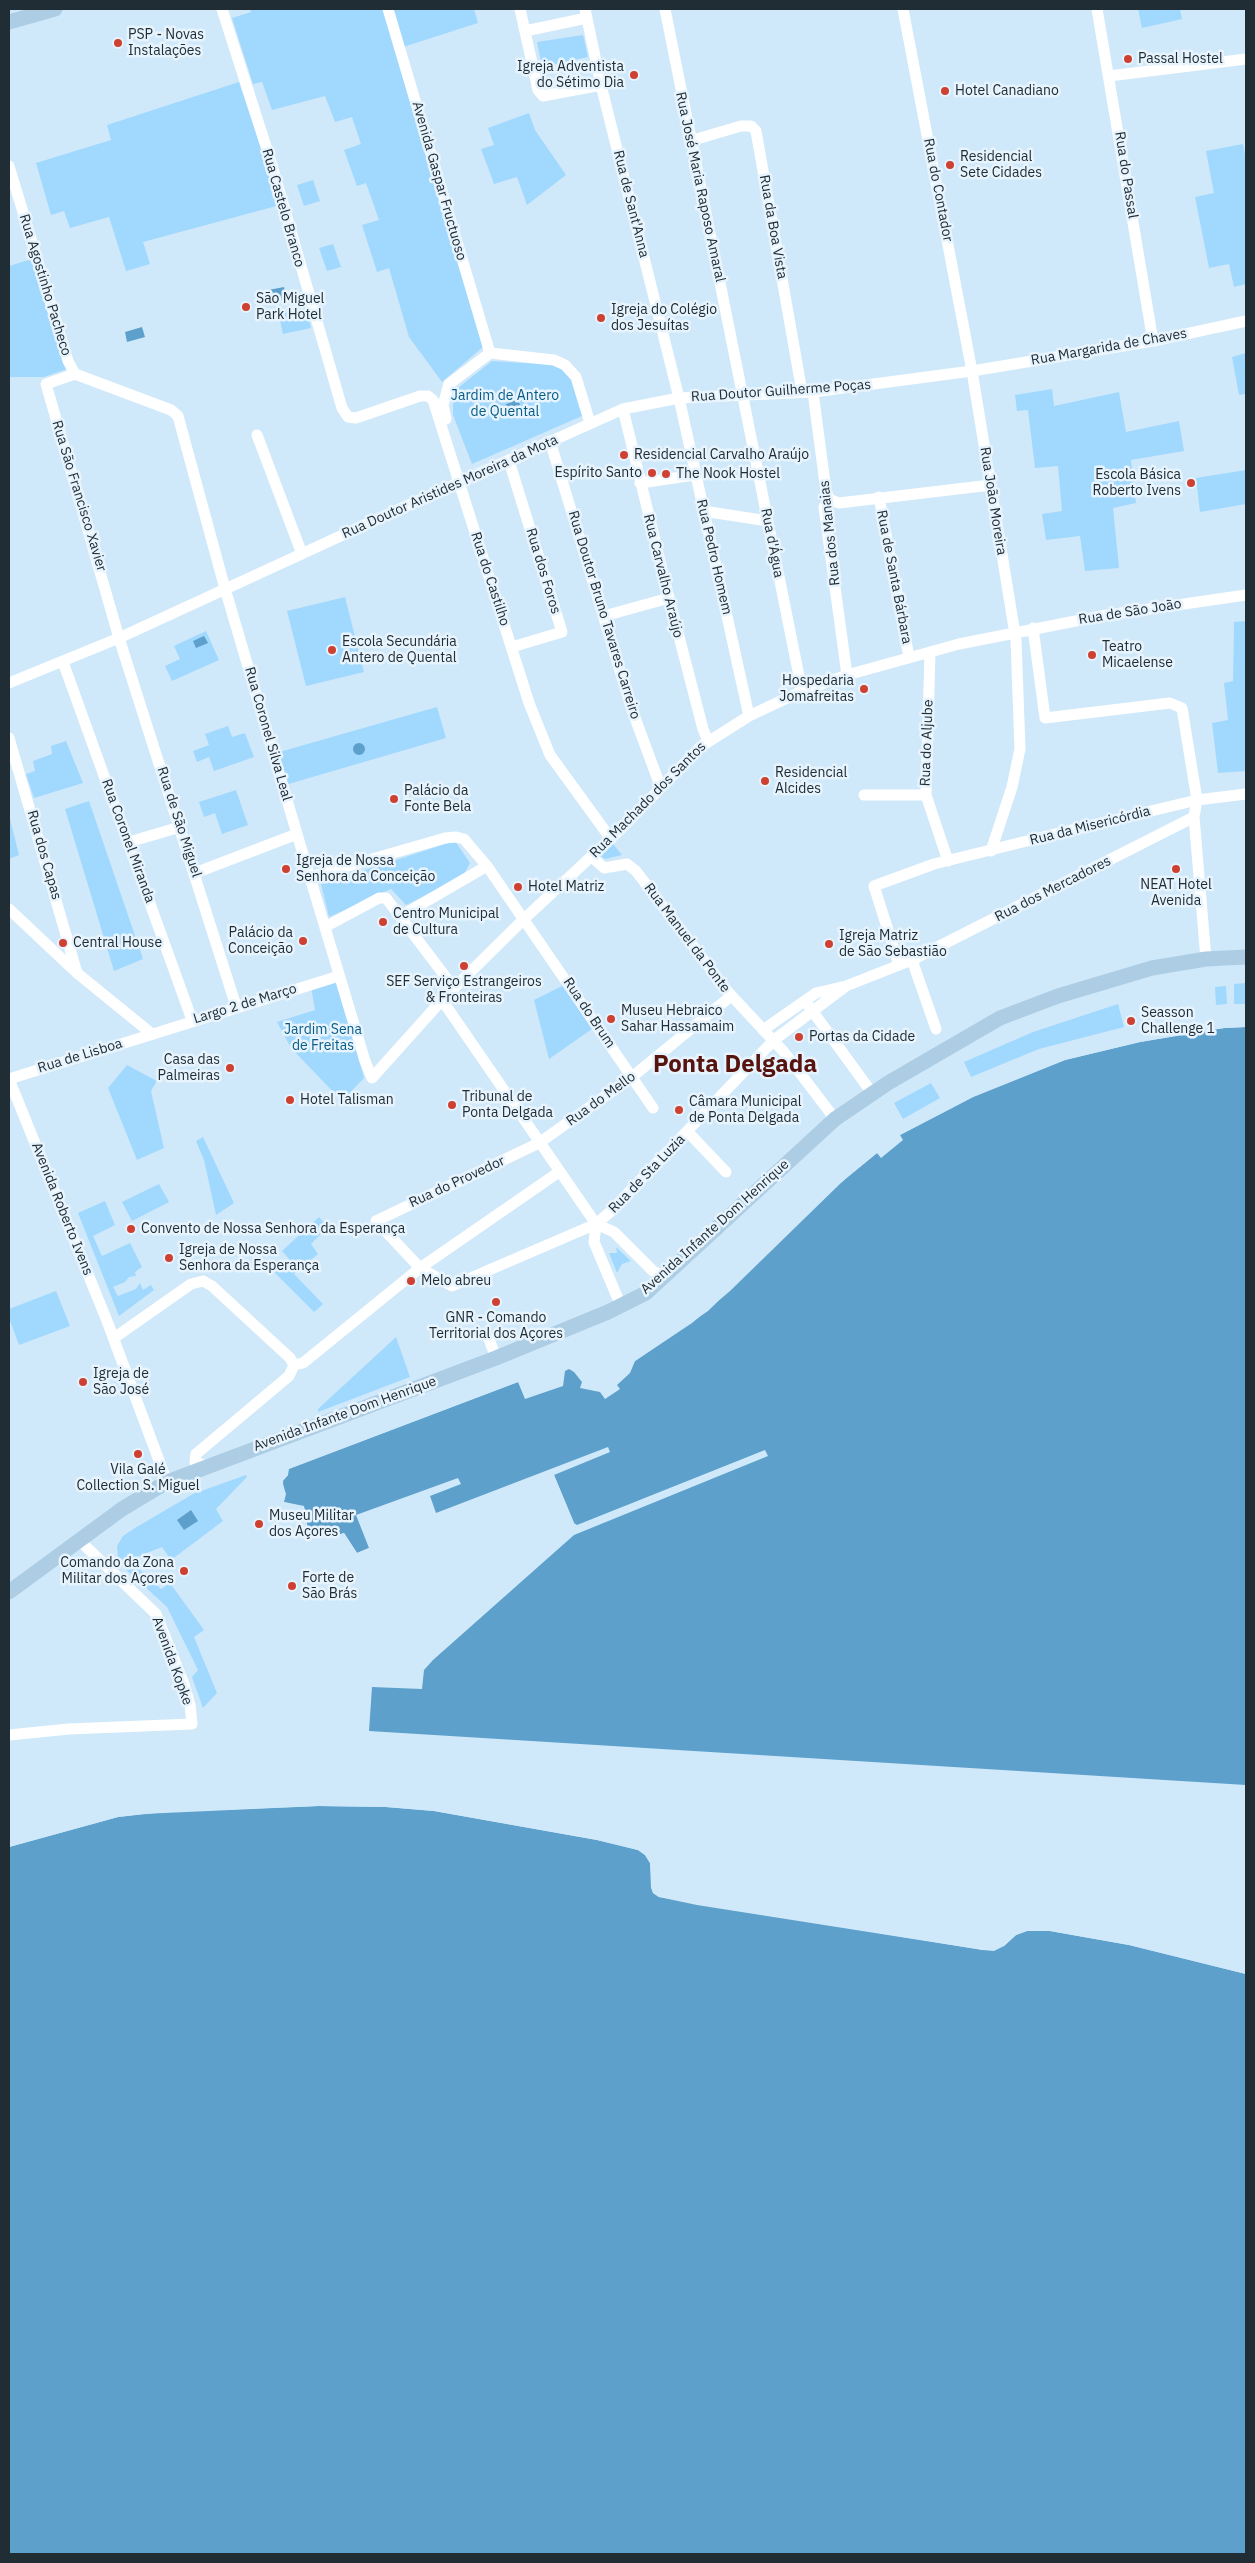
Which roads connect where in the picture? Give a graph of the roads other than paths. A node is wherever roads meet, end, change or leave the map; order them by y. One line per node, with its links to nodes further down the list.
1 (55, 9): 9 (main road)
2 (222, 9): 24 (street, Rua Castelo Branco)
3 (388, 9): 18 (street, Avenida Gaspar Fructuoso)
4 (520, 9): 10 (street)
5 (665, 9): 14 (street, Rua José Maria Raposo Amaral)
6 (904, 9): 19 (street, Rua do Contador)
7 (1097, 9): 12 (street, Rua do Passal)
8 (586, 13): 10 (street); 13 (street, Rua de Sant'Anna)
9 (9, 22)
10 (525, 31): 13 (street)
11 (1246, 59): 12 (street)
12 (1109, 76): 17 (street, Rua do Passal)
13 (601, 85): 23 (street, Rua de Sant'Anna)
14 (690, 141): 21 (street, Rua da Boa Vista); 22 (street, Rua José Maria Raposo Amaral)
15 (9, 166): 20 (street, Rua Agostinho Pacheco)
16 (1246, 321): 17 (street, Rua Margarida de Chaves)
17 (1153, 341): 19 (street, Rua Margarida de Chaves)
18 (490, 353): 26 (street); 31 (street)
19 (972, 371): 21 (street, Rua Doutor Guilherme Poças); 33 (street, Rua João Moreira)
20 (75, 374): 39 (street, Rua Coronel Silva Leal); 45 (street, Rua São Francisco Xavier)
21 (808, 392): 22 (street, Rua Doutor Guilherme Poças); 35 (street, Rua dos Manaias)
22 (741, 395): 23 (street, Rua Doutor Guilherme Poças); 37 (street, Rua d'Água)
23 (679, 398): 25 (street, Rua Doutor Aristides Moreira da Mota); 30 (street, Rua Pedro Homem)
24 (342, 408): 31 (street, Rua do Castilho)
25 (623, 409): 26 (street, Rua Doutor Aristides Moreira da Mota); 32 (street, Rua Carvalho Araújo)
26 (590, 422): 28 (street, Rua Doutor Aristides Moreira da Mota)
27 (256, 435): 38 (street)
28 (550, 441): 29 (street, Rua Doutor Aristides Moreira da Mota); 42 (street, Rua Doutor Bruno Tavares Carreiro)
29 (509, 461): 31 (street, Rua Doutor Aristides Moreira da Mota); 46 (street, Rua dos Foros)
30 (695, 475): 32 (street); 36 (street, Rua Pedro Homem)
31 (463, 482): 38 (street, Rua Doutor Aristides Moreira da Mota); 46 (street, Rua do Castilho)
32 (640, 483): 41 (street, Rua Carvalho Araújo)
33 (991, 486): 34 (street); 44 (street, Rua João Moreira)
34 (879, 497): 35 (street); 48 (street, Rua de Santa Bárbara)
35 (829, 499): 50 (street, Rua dos Manaias)
36 (703, 511): 37 (street); 53 (street, Rua Pedro Homem)
37 (768, 521): 52 (street, Rua d'Água)
38 (302, 554): 39 (street, Rua Doutor Aristides Moreira da Mota)
39 (225, 590): 45 (street, Rua Doutor Aristides Moreira da Mota); 63 (street, Rua Coronel Silva Leal)
40 (1246, 595): 43 (street, Rua de São João)
41 (669, 598): 42 (street); 55 (street, Rua Carvalho Araújo)
42 (604, 616): 56 (street, Rua Doutor Bruno Tavares Carreiro)
43 (1033, 628): 44 (street, Rua de São João); 60 (street)
44 (1015, 632): 47 (street, Rua Machado dos Santos); 66 (street, Rua João Moreira)
45 (119, 638): 49 (street, Rua Doutor Aristides Moreira da Mota); 62 (street, Rua de São Miguel)
46 (512, 647): 64 (street, Rua do Castilho)
47 (930, 652): 48 (street, Rua Machado dos Santos); 59 (street, Rua do Aljube)
48 (910, 656): 50 (street, Rua Machado dos Santos)
49 (64, 662): 51 (street, Rua Doutor Aristides Moreira da Mota); 65 (street, Rua Coronel Miranda)
50 (847, 675): 52 (street, Rua Machado dos Santos)
51 (9, 683)
52 (802, 691): 53 (street, Rua Machado dos Santos)
53 (749, 716): 55 (street, Rua Machado dos Santos)
54 (9, 738): 80 (street, Rua dos Capas)
55 (708, 741): 56 (street, Rua Machado dos Santos)
56 (661, 788): 64 (street, Rua Machado dos Santos)
57 (1246, 794): 60 (street, Rua da Misericórdia)
58 (864, 795): 59 (street)
59 (926, 795): 68 (street, Rua do Aljube)
60 (1197, 800): 61 (street); 66 (street, Rua da Misericórdia)
61 (1194, 817): 77 (street); 78 (street, Rua dos Mercadores)
62 (180, 827): 65 (street); 70 (street, Rua de São Miguel)
63 (297, 834): 70 (street); 71 (street, Rua Coronel Silva Leal)
64 (611, 839): 67 (street, Rua Machado dos Santos)
65 (129, 842): 89 (street, Rua Coronel Miranda)
66 (987, 852): 68 (street, Rua da Misericórdia)
67 (592, 857): 74 (street, Rua Machado dos Santos); 84 (street, Rua Manuel da Ponte)
68 (948, 861): 79 (street, Rua da Misericórdia)
69 (487, 866): 71 (street, Rua do Brum); 73 (street); 74 (street, Rua do Brum)
70 (195, 873): 87 (street, Rua de São Miguel)
71 (310, 877): 75 (street, Rua Coronel Silva Leal)
72 (9, 909): 80 (street)
73 (401, 916): 75 (street); 83 (street)
74 (524, 919): 83 (street, Rua Machado dos Santos); 94 (street, Rua do Brum)
75 (325, 927): 81 (street, Rua Coronel Silva Leal)
76 (1246, 956): 77 (main road, Avenida Infante Dom Henrique)
77 (1206, 959): 97 (main road, Avenida Infante Dom Henrique)
78 (912, 960): 79 (street, Rua dos Mercadores); 90 (street)
79 (899, 965): 82 (street, Rua dos Mercadores)
80 (77, 973): 92 (street)
81 (339, 976): 87 (street, Largo 2 de Março); 95 (street, Rua Coronel Silva Leal)
82 (846, 986): 85 (street); 88 (street, Rua de Sta Luzia)
83 (454, 988): 86 (street, Rua Machado dos Santos)
84 (731, 996): 91 (street, Rua Manuel da Ponte); 94 (street, Rua do Mello)
85 (804, 999): 88 (street); 91 (street)
86 (442, 1000): 95 (street, Rua Machado dos Santos); 101 (street)
87 (236, 1006): 89 (street, Largo 2 de Março)
88 (811, 1010): 93 (street, Rua de Sta Luzia); 97 (street)
89 (192, 1020): 92 (street, Largo 2 de Março)
90 (936, 1029)
91 (763, 1030): 93 (street, Rua Manuel da Ponte)
92 (152, 1034): 96 (street, Rua de Lisboa)
93 (774, 1040): 99 (street, Rua Manuel da Ponte); 100 (street, Rua de Sta Luzia)
94 (632, 1077): 98 (street, Rua do Brum); 101 (street, Rua do Mello)
95 (372, 1078)
96 (9, 1079): 108 (street, Avenida Roberto Ivens)
97 (872, 1093): 99 (main road, Avenida Infante Dom Henrique)
98 (653, 1108)
99 (835, 1119): 106 (main road, Avenida Infante Dom Henrique)
100 (688, 1132): 103 (street); 104 (street, Rua de Sta Luzia)
101 (539, 1143): 102 (street); 105 (street, Rua do Provedor)
102 (559, 1172): 104 (street); 105 (street)
103 (726, 1172)
104 (596, 1224): 105 (street); 106 (street); 107 (street)
105 (420, 1268): 111 (street)
106 (665, 1276): 107 (main road, Avenida Infante Dom Henrique)
107 (621, 1306): 110 (main road, Avenida Infante Dom Henrique)
108 (114, 1338): 111 (street); 113 (street, Avenida Roberto Ivens)
109 (489, 1339): 110 (street)
110 (496, 1358): 112 (main road, Avenida Infante Dom Henrique)
111 (294, 1365): 112 (street)
112 (206, 1466): 113 (main road, Avenida Infante Dom Henrique)
113 (167, 1482): 114 (main road, Avenida Infante Dom Henrique)
114 (79, 1540): 115 (main road, Avenida Infante Dom Henrique); 116 (street, Avenida Kopke)
115 (9, 1592)
116 (9, 1735)

